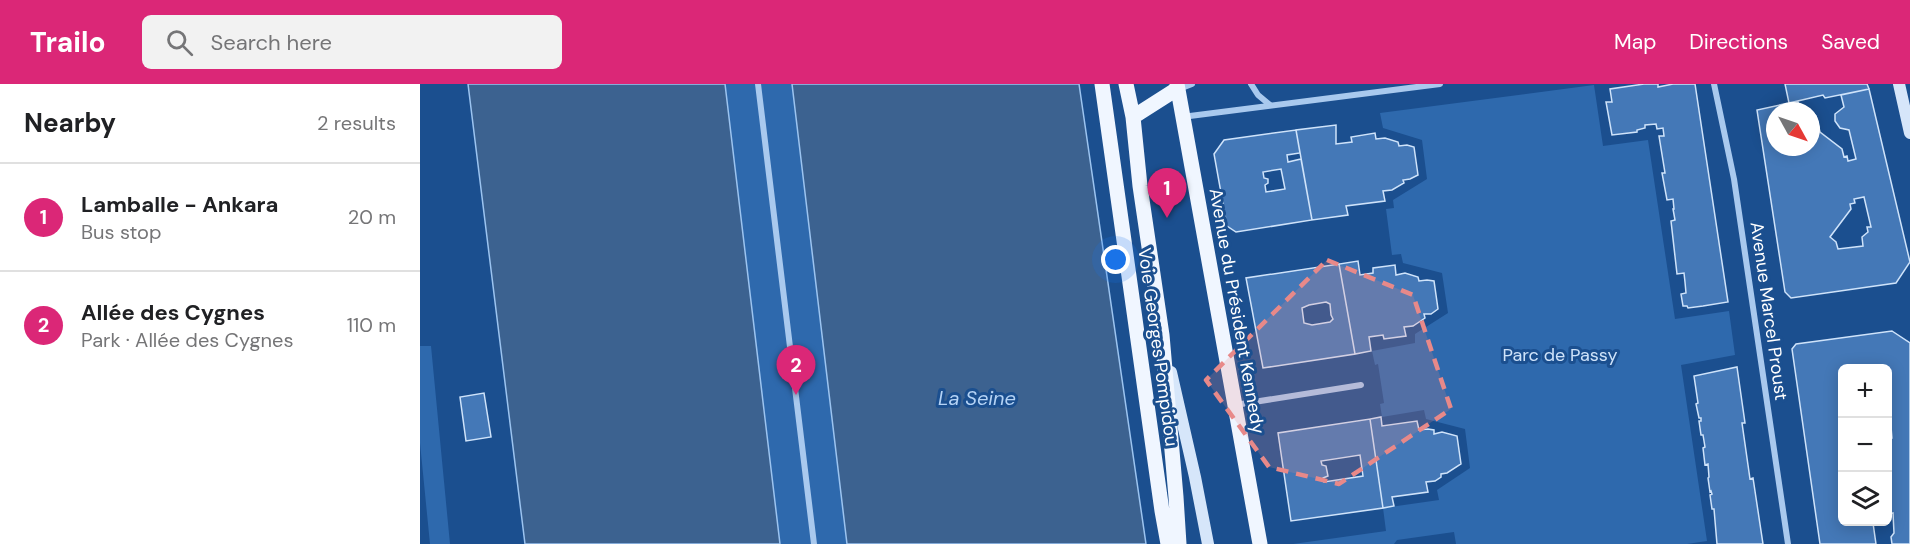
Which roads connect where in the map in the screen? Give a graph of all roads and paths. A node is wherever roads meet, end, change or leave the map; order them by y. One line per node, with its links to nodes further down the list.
1 (758, 84): 16 (street)
2 (1102, 84): 17 (main road, Voie Georges Pompidou)
3 (1126, 84): 10 (main road)
4 (1251, 84): 9 (street)
5 (1440, 84): 9 (street)
6 (1714, 84): 21 (street, Avenue Marcel Proust)
7 (1899, 84): 12 (main road)
8 (1182, 86): 10 (main road); 11 (main road, Avenue du Président Kennedy)
9 (1270, 105): 11 (street)
10 (1133, 117): 13 (main road)
11 (1182, 117): 15 (main road, Avenue du Président Kennedy)
12 (1910, 133)
13 (1162, 335): 18 (main road); 19 (main road)
14 (1361, 385): 15 (street)
15 (1234, 406): 20 (main road, Avenue du Président Kennedy)
16 (814, 544)
17 (1168, 544)
18 (1179, 544)
19 (1208, 544)
20 (1260, 544)
21 (1788, 544)

